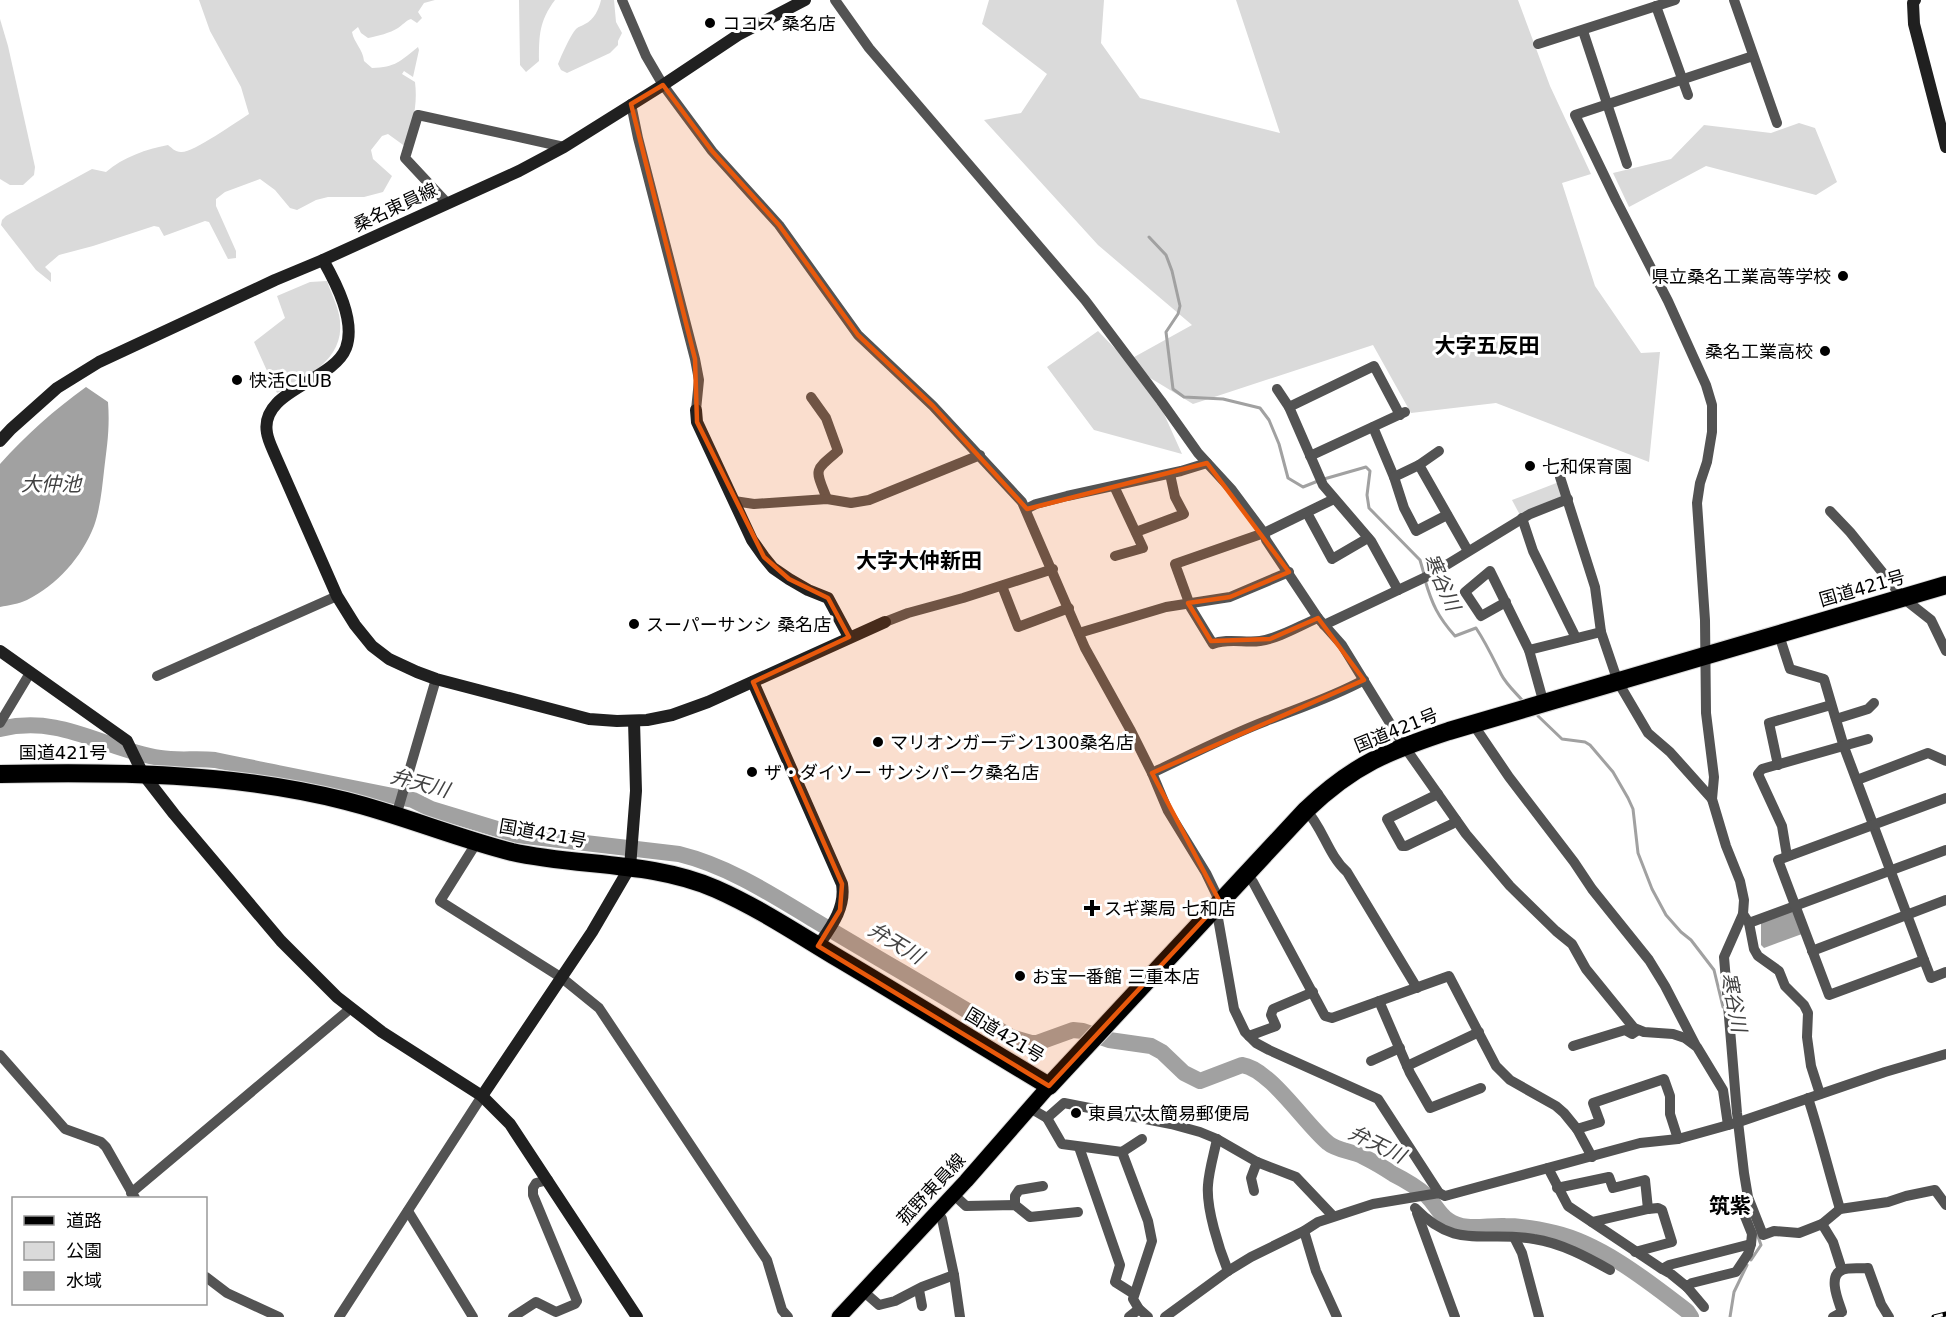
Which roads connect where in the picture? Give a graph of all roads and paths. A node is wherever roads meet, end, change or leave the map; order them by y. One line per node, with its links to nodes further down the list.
1 (622, 0): 12 (street)
2 (806, 0): 12 (street, 桑名東員線)
3 (835, 0): 31 (street)
4 (1675, 0): 7 (street)
5 (1734, 0): 10 (street)
6 (1915, 0): 18 (street)
7 (1656, 6): 8 (street); 11 (street)
8 (1583, 31): 9 (street); 15 (street)
9 (1538, 45)
10 (1753, 56): 11 (street); 16 (street)
11 (1682, 80): 13 (street); 15 (street)
12 (663, 85): 14 (street, 桑名東員線); 29 (street)
13 (1688, 95)
14 (632, 104): 17 (street, 桑名東員線); 25 (street)
15 (1608, 105): 19 (street); 71 (street)
16 (1777, 123)
17 (564, 147): 20 (street, 桑名東員線); 20 (street)
18 (1946, 147)
19 (1627, 164)
20 (447, 203): 21 (street, 桑名東員線)
21 (323, 260): 27 (street, 桑名東員線); 56 (street)
22 (1277, 389): 24 (street)
23 (811, 397): 37 (street)
24 (1289, 407): 26 (street); 30 (street)
25 (696, 410): 40 (street)
26 (1373, 427): 30 (street); 34 (street)
27 (0, 441)
28 (1439, 451): 32 (street)
29 (980, 454): 37 (street); 41 (street)
30 (1310, 456): 38 (street)
31 (1207, 463): 33 (street); 47 (street)
32 (1419, 465): 34 (street); 44 (street)
33 (1170, 474): 36 (street); 46 (street)
34 (1394, 477): 44 (street)
35 (1560, 477): 39 (street)
36 (1114, 486): 41 (street); 46 (street)
37 (827, 499): 40 (street)
38 (1335, 499): 43 (street); 48 (street)
39 (1568, 499): 45 (street); 63 (street)
40 (734, 501): 66 (street)
41 (1026, 509): 51 (street)
42 (1830, 512): 57 (street)
43 (1307, 513): 47 (street); 48 (street)
44 (1447, 515): 49 (street)
45 (1522, 518): 49 (street); 67 (street)
46 (1136, 532): 50 (street)
47 (1264, 533): 52 (street); 59 (street)
48 (1368, 538): 55 (street)
49 (1468, 552): 55 (street)
50 (1115, 555)
51 (1053, 569): 54 (street); 60 (street)
52 (1288, 572): 59 (street); 62 (street)
53 (1946, 585): 57 (highway, 国道421号)
54 (1002, 586): 60 (street); 61 (street)
55 (1398, 590): 62 (street)
56 (338, 596): 73 (street); 74 (street)
57 (1903, 598): 65 (highway, 国道421号); 70 (street)
58 (1506, 602): 68 (street)
59 (1190, 603): 62 (street); 64 (street)
60 (1069, 608): 64 (street)
61 (885, 622): 66 (street)
62 (1321, 622): 75 (street)
63 (1600, 632): 67 (street); 77 (street)
64 (1079, 633): 91 (street)
65 (1779, 634): 71 (highway, 国道421号); 80 (street)
66 (849, 637): 76 (street)
67 (1576, 638): 68 (street)
68 (1529, 650): 79 (street)
69 (0, 651): 72 (street)
70 (1946, 651)
71 (1706, 656): 77 (highway, 国道421号); 96 (street)
72 (30, 673): 83 (street); 90 (street)
73 (157, 676)
74 (436, 679): 82 (street); 98 (street)
75 (1364, 680): 86 (street); 91 (street)
76 (753, 682): 82 (street); 112 (street)
77 (1618, 682): 79 (highway, 国道421号); 96 (street)
78 (1874, 703): 81 (street)
79 (1544, 704): 84 (highway, 国道421号)
80 (1831, 705): 81 (street); 89 (street)
81 (1836, 719): 87 (street)
82 (633, 721): 104 (street)
83 (0, 723)
84 (1473, 724): 86 (highway, 国道421号); 125 (street)
85 (1868, 739): 87 (street)
86 (1404, 746): 94 (street); 97 (highway, 国道421号)
87 (1844, 747): 89 (street); 93 (street)
88 (1946, 761): 93 (street)
89 (1778, 765): 103 (street)
90 (140, 768): 92 (highway, 国道421号); 98 (highway, 国道421号); 120 (street)
91 (1152, 773): 108 (street)
92 (0, 774)
93 (1857, 780): 100 (street)
94 (1438, 794): 99 (street); 99 (street)
95 (1946, 798): 100 (street)
96 (1712, 799): 111 (street)
97 (1306, 810): 106 (highway, 国道421号); 117 (street)
98 (397, 811): 101 (highway, 国道421号)
99 (1456, 820): 121 (street)
100 (1873, 824): 103 (street); 105 (street)
101 (477, 842): 104 (highway, 国道421号); 116 (street)
102 (1946, 850): 105 (street)
103 (1787, 856): 109 (street)
104 (630, 863): 112 (highway, 国道421号); 116 (street)
105 (1890, 870): 109 (street); 110 (street)
106 (1246, 874): 108 (highway, 国道421号); 118 (street)
107 (1946, 900): 110 (street)
108 (1218, 904): 123 (street); 131 (highway, 国道421号)
109 (1796, 906): 111 (street); 113 (street)
110 (1907, 914): 113 (street); 114 (street)
111 (1746, 919): 133 (street); 138 (street)
112 (821, 941): 131 (highway, 国道421号)
113 (1812, 951): 114 (street)
114 (1924, 960): 115 (street)
115 (1946, 972)
116 (562, 978): 134 (street); 189 (street)
117 (1417, 988): 119 (street); 122 (street)
118 (1313, 992): 119 (street); 123 (street)
119 (1379, 1001): 126 (street)
120 (351, 1008): 134 (street); 154 (street)
121 (1638, 1030): 124 (street); 125 (street)
122 (1479, 1032): 130 (street); 139 (street)
123 (1249, 1036): 153 (street)
124 (1573, 1046)
125 (1697, 1047): 138 (street)
126 (1400, 1048): 129 (street); 130 (street)
127 (1946, 1054): 133 (street)
128 (0, 1055): 154 (street)
129 (1371, 1061)
130 (1407, 1066): 132 (street)
131 (1049, 1086): 136 (main road, 菰野東員線)
132 (1481, 1088)
133 (1820, 1094): 135 (street)
134 (483, 1096): 148 (street); 161 (street)
135 (1808, 1098): 138 (street); 160 (street)
136 (1030, 1108): 137 (street); 152 (main road, 菰野東員線)
137 (1047, 1118): 141 (street); 143 (street)
138 (1732, 1124): 142 (street); 166 (street)
139 (1576, 1129): 142 (street); 145 (street)
140 (1142, 1139): 144 (street)
141 (1216, 1139): 146 (street); 174 (street)
142 (1678, 1140): 145 (street)
143 (1079, 1147): 144 (street); 180 (street)
144 (1122, 1152): 180 (street)
145 (1592, 1157): 147 (street)
146 (1257, 1162): 151 (street); 164 (street)
147 (1548, 1168): 150 (street); 153 (street)
148 (548, 1180): 187 (street); 188 (street)
149 (1043, 1186): 157 (street)
150 (1557, 1188): 159 (street); 165 (street)
151 (1254, 1191)
152 (953, 1194): 157 (street); 162 (main road, 菰野東員線)
153 (1436, 1194): 155 (street)
154 (133, 1196)
155 (1414, 1201): 164 (street); 168 (street); 195 (street)
156 (1725, 1203): 169 (street)
157 (1015, 1205): 163 (street)
158 (1946, 1205): 160 (street)
159 (1648, 1209): 165 (street); 170 (street)
160 (1840, 1209): 166 (street)
161 (408, 1211): 185 (street); 186 (street)
162 (937, 1211): 175 (street); 179 (main road, 菰野東員線)
163 (1077, 1212)
164 (1333, 1216): 167 (street)
165 (1592, 1222): 170 (street)
166 (1822, 1224): 173 (street)
167 (1304, 1231): 174 (street); 194 (street)
168 (1514, 1237): 172 (street); 196 (street)
169 (1751, 1244): 171 (street); 177 (street)
170 (1635, 1252): 171 (street)
171 (1662, 1269): 177 (street)
172 (1610, 1270)
173 (1842, 1270): 197 (street); 198 (street)
174 (1228, 1271): 193 (street)
175 (954, 1275): 178 (street); 191 (street)
176 (207, 1277): 184 (street)
177 (1687, 1287): 182 (street)
178 (918, 1290): 179 (street); 181 (street)
179 (862, 1292): 190 (main road, 菰野東員線)
180 (1134, 1294): 183 (street)
181 (922, 1306)
182 (1704, 1307)
183 (1144, 1313): 192 (street)
184 (279, 1317)
185 (339, 1317)
186 (473, 1317)
187 (513, 1317)
188 (637, 1317)
189 (788, 1317)
190 (839, 1317)
191 (960, 1317)
192 (1129, 1317)
193 (1165, 1317)
194 (1337, 1317)
195 (1455, 1317)
196 (1539, 1317)
197 (1833, 1317)
198 (1889, 1317)

